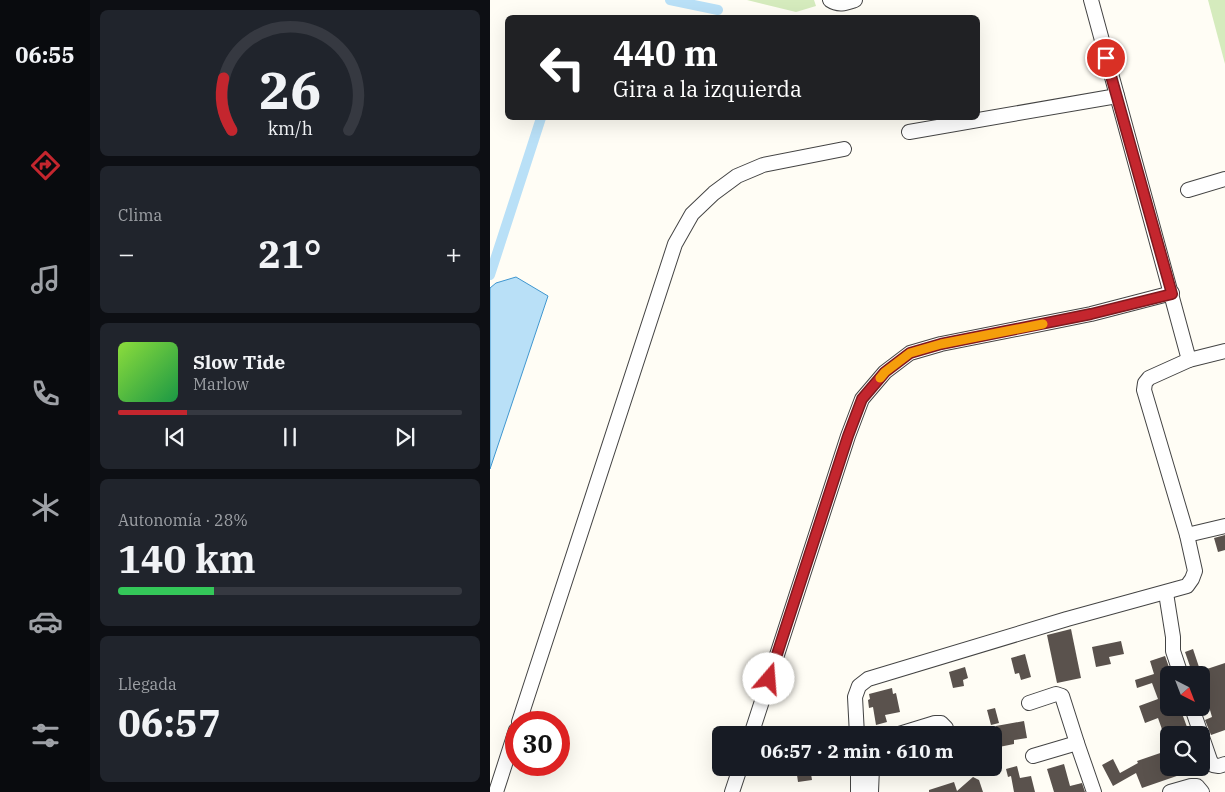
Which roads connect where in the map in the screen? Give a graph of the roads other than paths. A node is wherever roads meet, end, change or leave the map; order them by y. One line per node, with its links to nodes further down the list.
1 (855, 0): 3 (street)
2 (1091, 0): 4 (street)
3 (832, 2)
4 (1117, 96): 6 (street); 11 (street)
5 (978, 120): 7 (street)
6 (980, 120)
7 (909, 132)
8 (844, 149): 19 (street)
9 (1225, 179): 10 (street)
10 (1188, 190)
11 (1172, 294): 13 (street); 21 (street)
12 (1225, 351): 13 (street)
13 (1189, 360): 15 (street)
14 (1225, 526): 15 (street)
15 (1187, 535): 16 (street)
16 (1166, 593): 17 (street); 22 (street)
17 (1178, 666)
18 (1029, 703): 25 (street)
19 (523, 711)
20 (1195, 716): 28 (street)
21 (754, 726)
22 (857, 726)
23 (925, 726): 24 (street)
24 (944, 726)
25 (1077, 744): 26 (street); 36 (street)
26 (1033, 756)
27 (505, 764): 32 (street)
28 (1225, 764)
29 (737, 776): 33 (street)
30 (858, 776): 34 (street)
31 (872, 776): 35 (street)
32 (496, 792)
33 (732, 792)
34 (858, 792)
35 (871, 792)
36 (1094, 792)
37 (1170, 792): 38 (street)
38 (1202, 792)

